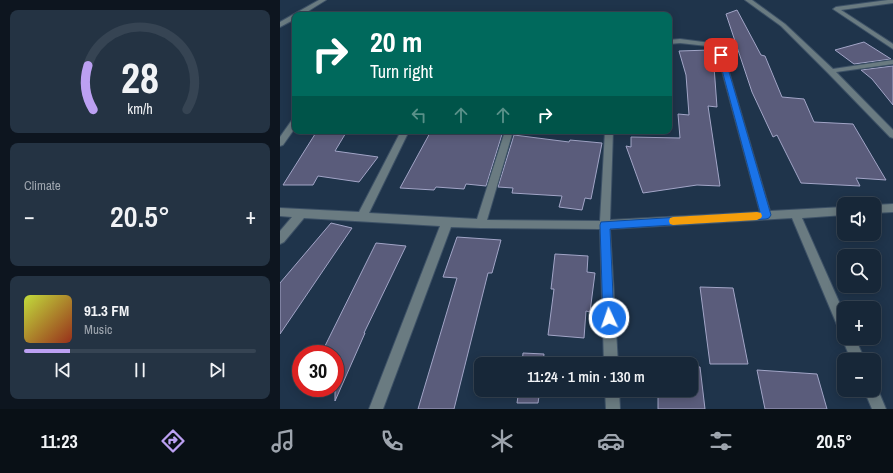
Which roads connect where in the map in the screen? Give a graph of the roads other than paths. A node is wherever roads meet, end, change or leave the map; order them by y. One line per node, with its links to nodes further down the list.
1 (323, 0): 4 (street)
2 (748, 0): 10 (street)
3 (893, 1): 8 (street)
4 (303, 12)
5 (292, 18): 6 (street)
6 (280, 25)
7 (672, 42): 23 (street)
8 (893, 47)
9 (893, 62): 10 (street)
10 (830, 71): 15 (street)
11 (292, 126): 16 (street)
12 (404, 134): 24 (street)
13 (508, 134): 26 (street)
14 (609, 134): 27 (street)
15 (893, 135)
16 (280, 143)
17 (893, 208): 18 (street)
18 (881, 209)
19 (837, 211): 22 (street)
20 (280, 212): 21 (street)
21 (301, 214): 24 (street); 28 (street)
22 (795, 214): 23 (street); 29 (street)
23 (766, 215): 27 (street)
24 (362, 217): 25 (street)
25 (447, 222): 26 (street); 33 (street)
26 (481, 224): 27 (street)
27 (605, 225): 30 (street)
28 (280, 239)
29 (837, 312)
30 (611, 357)
31 (612, 397): 34 (street)
32 (874, 397): 35 (street)
33 (376, 409)
34 (612, 409)
35 (879, 409)

